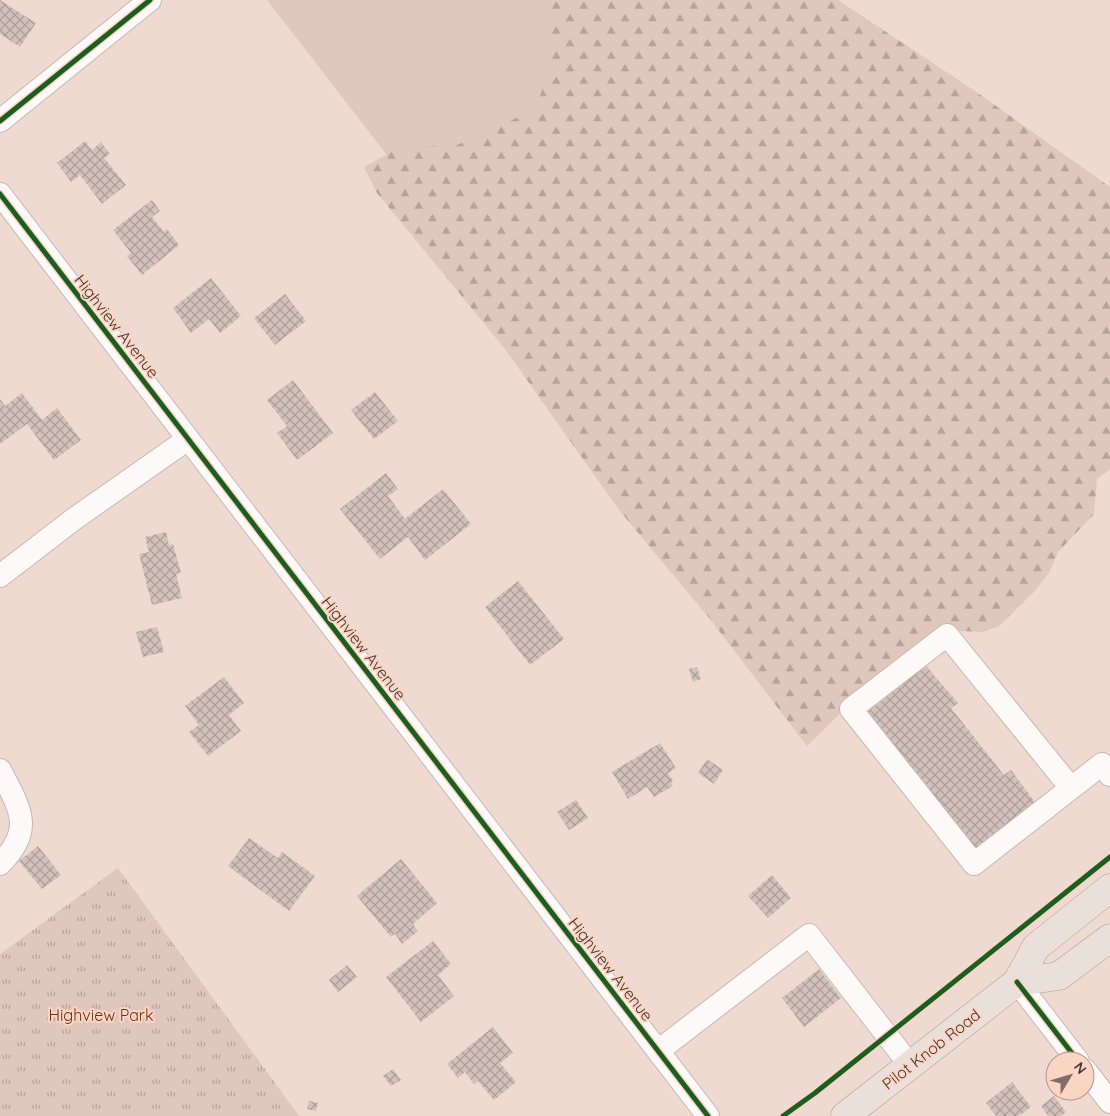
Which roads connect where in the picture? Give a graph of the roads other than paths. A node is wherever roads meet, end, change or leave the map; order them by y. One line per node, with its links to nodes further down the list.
1 (150, 0): 2 (street)
2 (0, 121)
3 (0, 194): 4 (street, Highview Avenue)
4 (188, 439): 5 (street); 13 (street, Highview Avenue)
5 (0, 576)
6 (0, 770): 9 (street)
7 (1110, 774): 8 (street)
8 (1070, 788): 8 (street)
9 (0, 864)
10 (1110, 888): 12 (main road, Pilot Knob Road)
11 (1110, 938): 12 (main road, Pilot Knob Road)
12 (1017, 982): 14 (street); 15 (main road, Pilot Knob Road)
13 (658, 1051): 15 (street); 18 (street, Highview Avenue)
14 (1070, 1051)
15 (910, 1065): 19 (main road, Pilot Knob Road)
16 (1095, 1083): 17 (street)
17 (1110, 1102)
18 (708, 1116)
19 (845, 1116)

